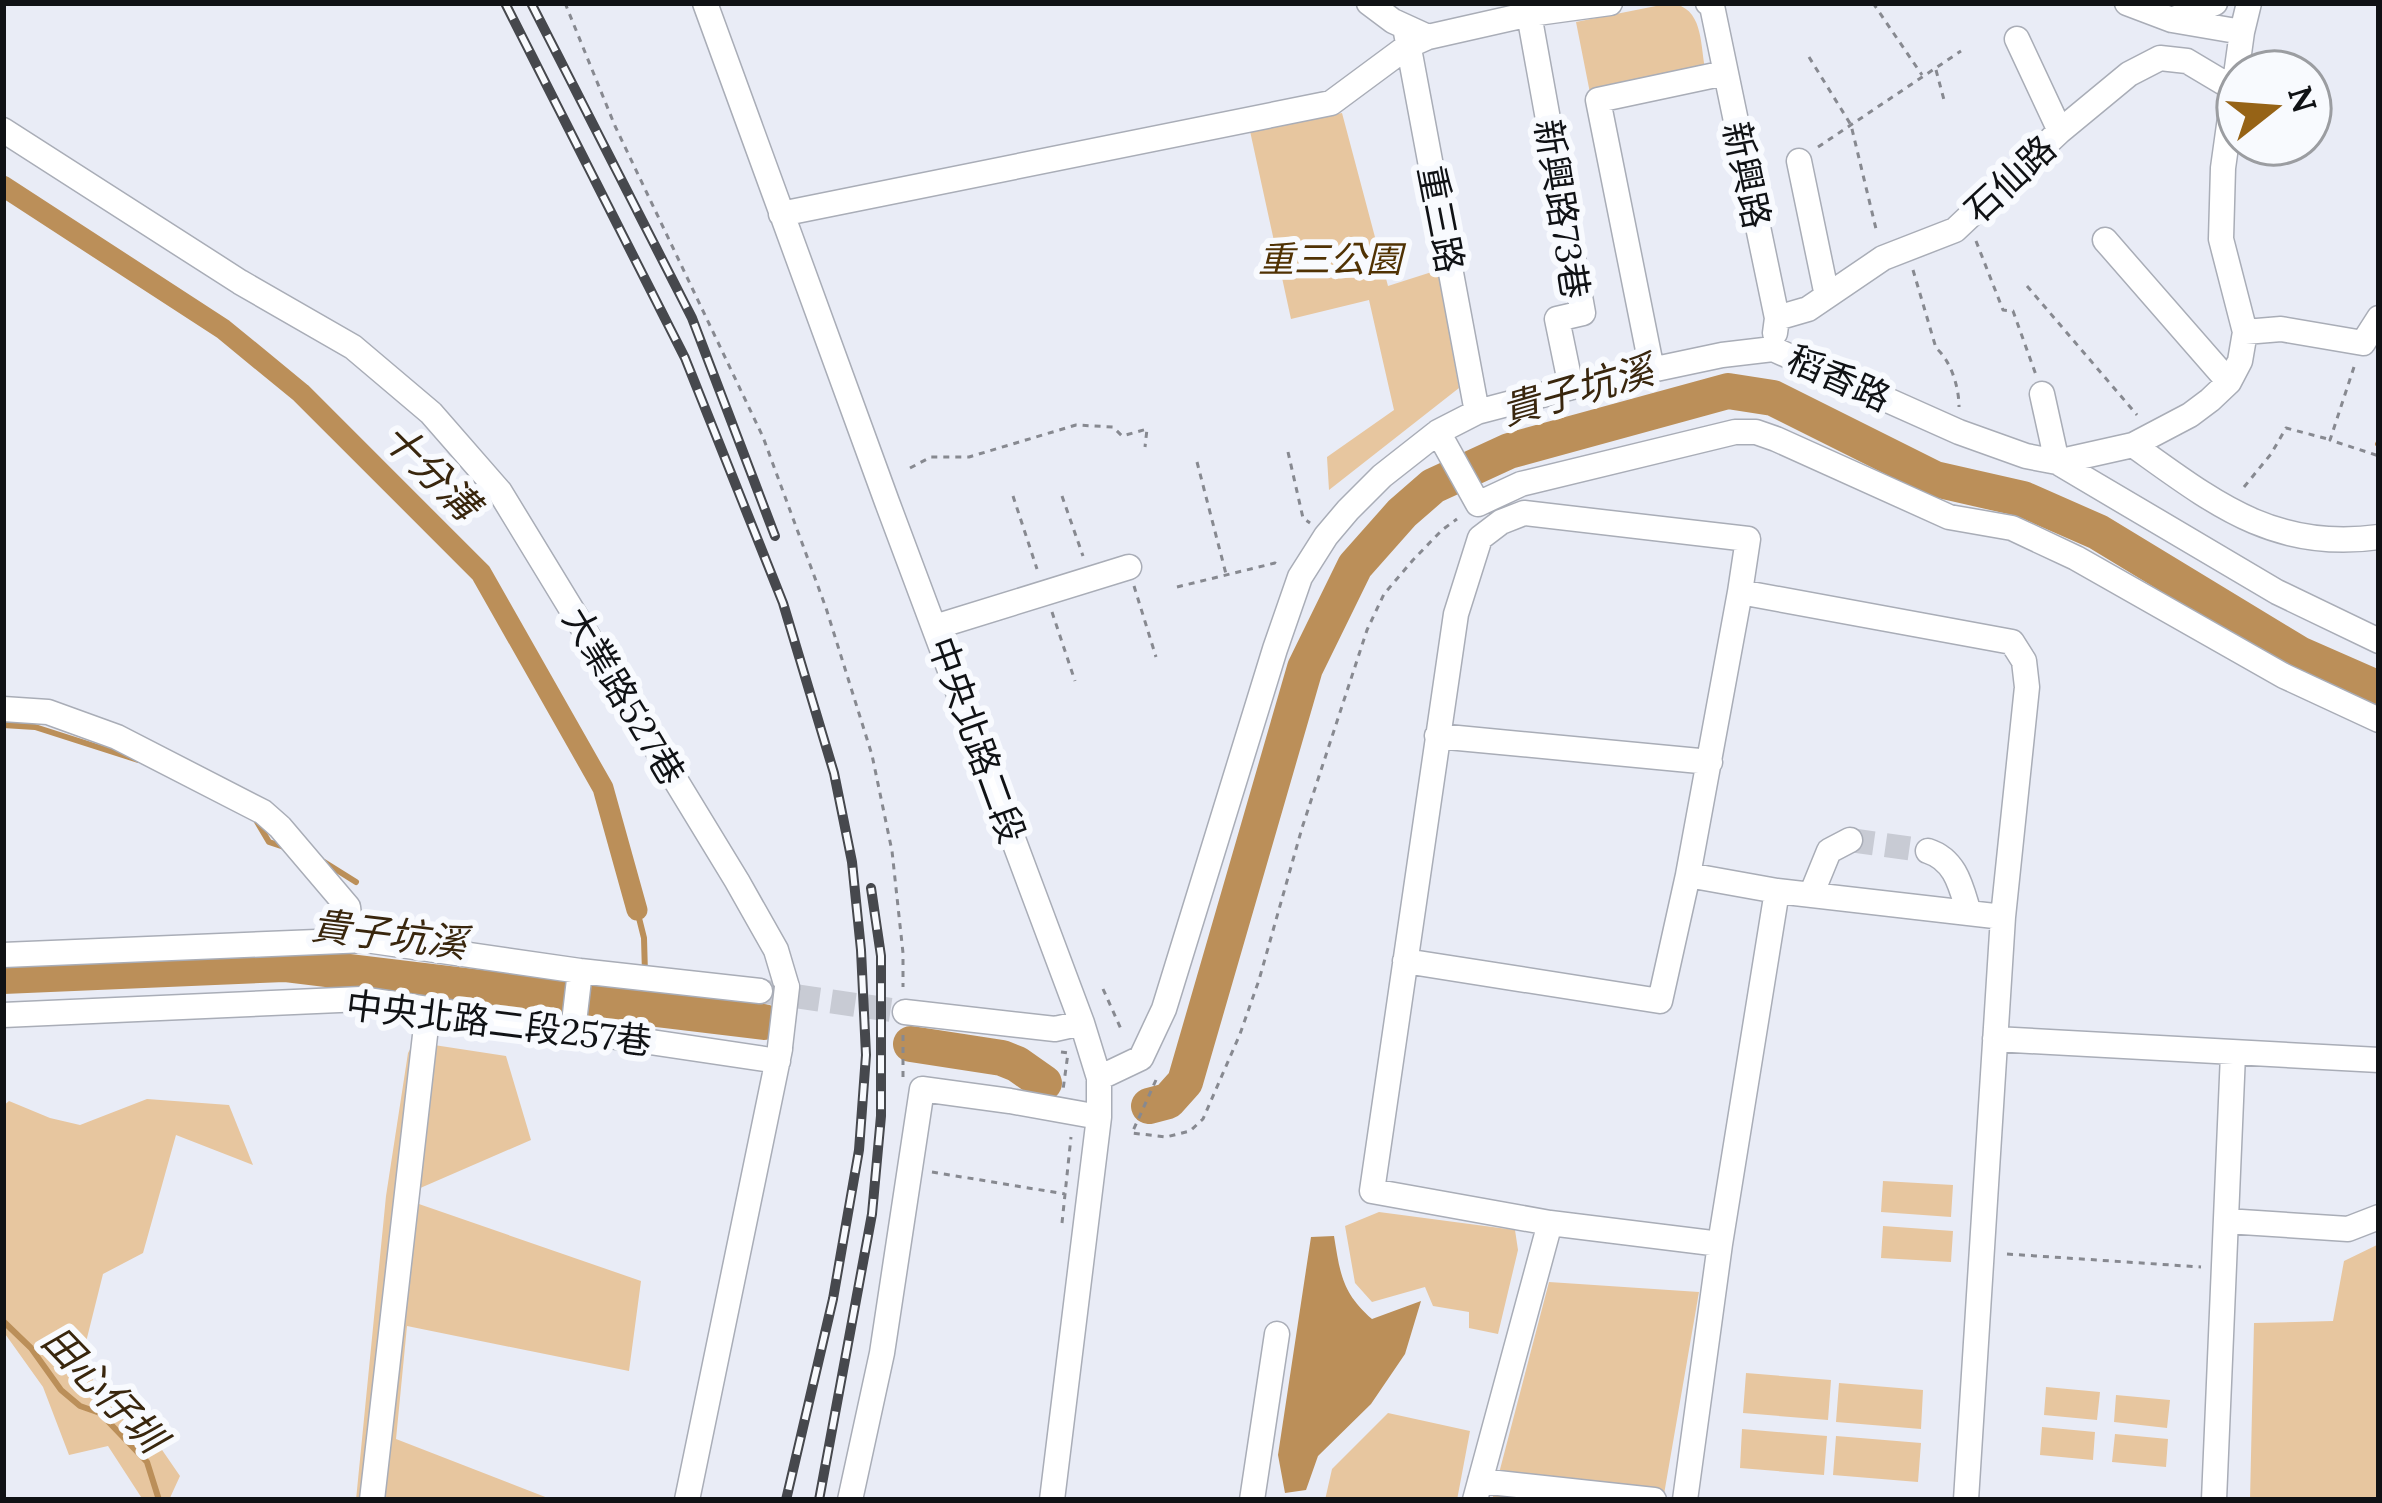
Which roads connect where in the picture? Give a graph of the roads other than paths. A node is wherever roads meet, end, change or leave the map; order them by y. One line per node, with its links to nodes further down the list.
1 (705, 3): 21 (street, 中央北路二段)
2 (1369, 3): 11 (street)
3 (1610, 3): 8 (street)
4 (1708, 3): 15 (street, 新興路)
5 (2127, 3): 9 (street)
6 (2215, 3): 9 (street)
7 (2249, 3): 10 (street)
8 (1528, 9): 11 (street); 30 (street, 新興路73巷)
9 (2172, 20): 10 (street); 14 (street)
10 (2242, 32): 13 (street)
11 (1414, 37): 21 (street); 32 (street, 重三路)
12 (2017, 40): 18 (street)
13 (2240, 48)
14 (2214, 61)
15 (1725, 73): 24 (street, 新興路); 28 (street)
16 (2214, 77): 18 (street, 石仙路)
17 (3, 130): 63 (street, 大業路527巷, bridge)
18 (2060, 131): 23 (street, 石仙路)
19 (1798, 160): 23 (street)
20 (2223, 168): 26 (street)
21 (782, 214): 39 (street, 中央北路二段)
22 (2104, 240): 29 (street)
23 (1827, 296): 24 (street, 石仙路)
24 (1777, 318): 27 (street, 新興路)
25 (2379, 318): 26 (street)
26 (2245, 332): 29 (street)
27 (1773, 349): 28 (street, 稻香路); 35 (street, 稻香路)
28 (1652, 370): 30 (street, 稻香路)
29 (2229, 382): 34 (street, 稻香路)
30 (1571, 387): 32 (street, 稻香路)
31 (2042, 394): 35 (street)
32 (1478, 412): 33 (street, 稻香路)
33 (1438, 432): 42 (street); 66 (street, 稻香路)
34 (2144, 440): 35 (street, 稻香路); 36 (street)
35 (2056, 462): 40 (street)
36 (2379, 537)
37 (1129, 567): 39 (street)
38 (1740, 592): 43 (street); 44 (street); 51 (street)
39 (935, 627): 60 (street, 中央北路二段)
40 (2379, 641)
41 (3, 709): 52 (street)
42 (2379, 720)
43 (1437, 736): 44 (street); 54 (street)
44 (1710, 762): 47 (street)
45 (1850, 840): 49 (street)
46 (1928, 851): 50 (street)
47 (1688, 875): 48 (street); 54 (street)
48 (1777, 891): 49 (street); 71 (street)
49 (1811, 895): 50 (street)
50 (1969, 913): 51 (street)
51 (2003, 917): 62 (street)
52 (352, 940): 53 (street, 中央北路二段257巷); 55 (street, 中央北路二段257巷)
53 (3, 955)
54 (1405, 962): 70 (street)
55 (580, 971): 56 (street, 中央北路二段257巷); 61 (street)
56 (760, 992)
57 (428, 1009): 59 (street, 中央北路二段257巷); 61 (street, 中央北路二段257巷); 74 (street)
58 (903, 1009): 60 (street)
59 (3, 1015)
60 (1082, 1023): 66 (street, 中央北路二段)
61 (574, 1030): 63 (street, 中央北路二段257巷)
62 (1995, 1039): 64 (street); 81 (street)
63 (779, 1054): 75 (street, 大業路527巷)
64 (2233, 1054): 65 (street); 69 (street)
65 (2379, 1060)
66 (1100, 1078): 67 (street, 中央北路二段)
67 (1100, 1118): 76 (street); 77 (street, 中央北路二段)
68 (2379, 1217): 69 (street)
69 (2226, 1221): 82 (street)
70 (1550, 1223): 71 (street); 73 (street)
71 (1720, 1244): 80 (street)
72 (1277, 1334): 78 (street)
73 (1477, 1491): 79 (street)
74 (372, 1500)
75 (687, 1500)
76 (850, 1500)
77 (1052, 1500)
78 (1252, 1500)
79 (1654, 1500)
80 (1685, 1500)
81 (1966, 1500)
82 (2214, 1500)

